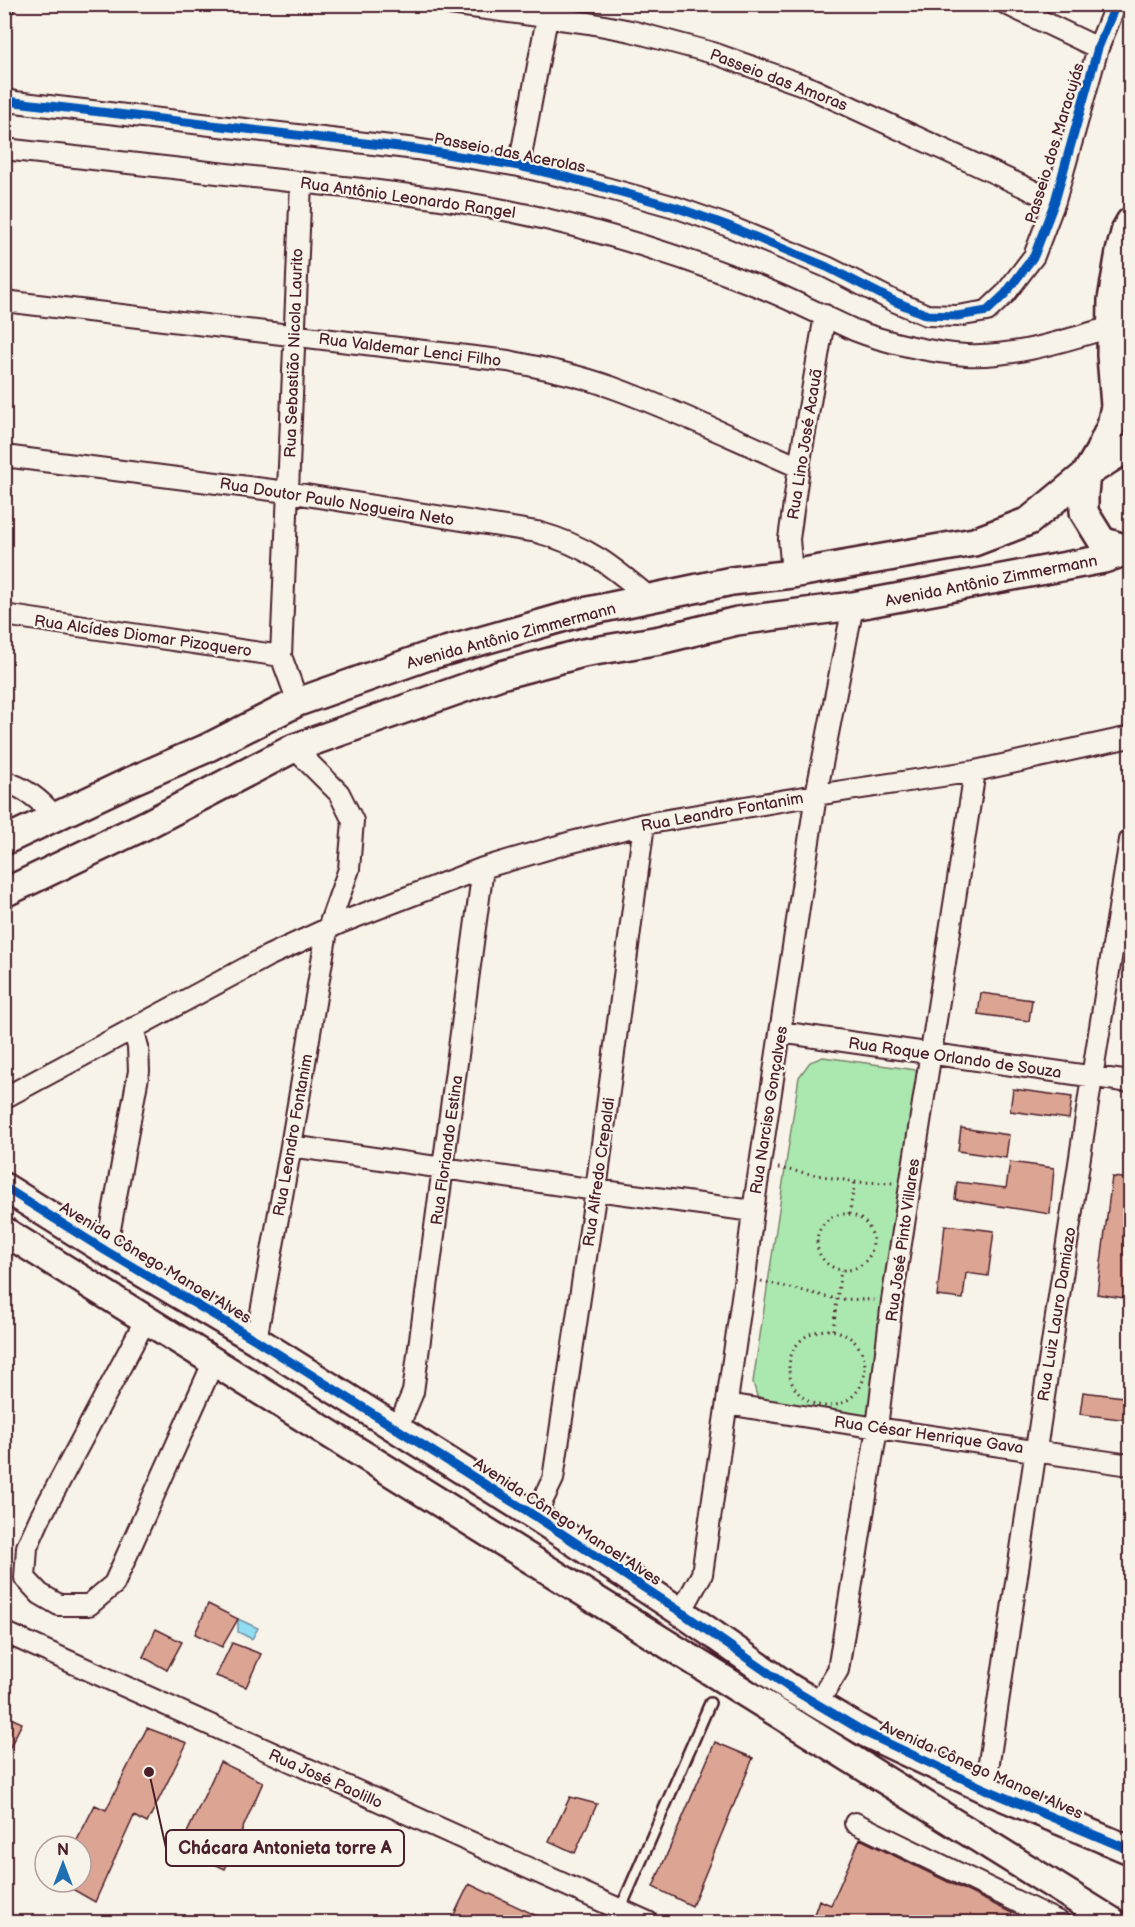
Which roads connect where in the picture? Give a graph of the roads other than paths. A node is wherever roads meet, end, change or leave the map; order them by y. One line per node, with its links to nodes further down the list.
1 (450, 4): 4 (street, Passeio das Amoras)
2 (1006, 4): 5 (street)
3 (1116, 4): 5 (street, Passeio dos Maracujás)
4 (548, 11): 8 (street); 10 (street, Passeio das Amoras)
5 (1098, 48): 10 (street, Passeio dos Maracujás)
6 (4, 99): 8 (street, Passeio das Acerolas)
7 (4, 149): 9 (street, Rua Antônio Leonardo Rangel)
8 (519, 166): 13 (street, Passeio das Acerolas)
9 (301, 182): 14 (street, Rua Antônio Leonardo Rangel); 16 (street, Rua Sebastião Nicola Laurito)
10 (1055, 201): 13 (street, Passeio dos Maracujás)
11 (1131, 222): 15 (street)
12 (4, 301): 16 (street, Rua Valdemar Lenci Filho)
13 (987, 311)
14 (825, 315): 15 (street, Rua Antônio Leonardo Rangel); 19 (street, Rua Lino José Acauã)
15 (1111, 327): 20 (street)
16 (293, 335): 19 (street, Rua Valdemar Lenci Filho); 21 (street, Rua Sebastião Nicola Laurito)
17 (1131, 449): 20 (street, Avenida Antônio Zimmermann)
18 (4, 456): 21 (street, Rua Doutor Paulo Nogueira Neto)
19 (799, 466): 23 (street, Rua Lino José Acauã)
20 (1086, 474): 22 (street); 23 (street, Avenida Antônio Zimmermann)
21 (287, 492): 24 (street, Rua Doutor Paulo Nogueira Neto); 27 (street, Rua Sebastião Nicola Laurito)
22 (1130, 550): 25 (street, Avenida Antônio Zimmermann)
23 (792, 574): 24 (street, Avenida Antônio Zimmermann)
24 (651, 599): 28 (street, Avenida Antônio Zimmermann)
25 (853, 606): 30 (street, Avenida Antônio Zimmermann); 33 (street, Rua Narciso Gonçalves)
26 (4, 615): 27 (street, Rua Alcídes Diomar Pizoquero)
27 (281, 656): 28 (street, Rua Sebastião Nicola Laurito)
28 (298, 702): 34 (street, Avenida Antônio Zimmermann)
29 (1131, 736): 31 (street, Rua Leandro Fontanim)
30 (294, 748): 39 (street, Avenida Antônio Zimmermann); 40 (street, Rua Leandro Fontanim)
31 (975, 771): 33 (street, Rua Leandro Fontanim); 43 (street, Rua José Pinto Villares)
32 (4, 781): 34 (street)
33 (816, 795): 35 (street, Rua Leandro Fontanim); 42 (street, Rua Narciso Gonçalves)
34 (54, 816): 37 (street, Avenida Antônio Zimmermann)
35 (644, 824): 38 (street, Rua Leandro Fontanim); 50 (street, Rua Alfredo Crepaldi)
36 (1131, 840): 44 (street, Rua Luiz Lauro Damiazo)
37 (4, 841)
38 (483, 868): 40 (street, Rua Leandro Fontanim); 48 (street, Rua Floriando Estina)
39 (4, 893)
40 (327, 931): 41 (street, Rua Leandro Fontanim); 47 (street, Rua Leandro Fontanim)
41 (134, 1028): 46 (street, Rua Leandro Fontanim); 53 (street)
42 (780, 1032): 43 (street, Rua Roque Orlando de Souza); 51 (street, Rua Narciso Gonçalves)
43 (931, 1052): 44 (street, Rua Roque Orlando de Souza); 58 (street, Rua José Pinto Villares)
44 (1092, 1077): 45 (street, Rua Roque Orlando de Souza); 60 (street, Rua Luiz Lauro Damiazo)
45 (1131, 1082)
46 (4, 1098)
47 (291, 1146): 48 (street); 55 (street, Rua Leandro Fontanim)
48 (444, 1168): 50 (street); 59 (street, Rua Floriando Estina)
49 (4, 1187): 53 (street, Avenida Cônego Manoel Alves)
50 (596, 1190): 51 (street); 62 (street, Rua Alfredo Crepaldi)
51 (753, 1211): 57 (street, Rua Narciso Gonçalves)
52 (4, 1231): 54 (street)
53 (106, 1251): 55 (street, Avenida Cônego Manoel Alves)
54 (146, 1319): 56 (street); 56 (street)
55 (256, 1340): 59 (street, Avenida Cônego Manoel Alves)
56 (214, 1361): 73 (street)
57 (727, 1404): 58 (street, Rua César Henrique Gava); 63 (street, Rua Narciso Gonçalves)
58 (877, 1428): 60 (street, Rua César Henrique Gava); 66 (street, Rua José Pinto Villares)
59 (397, 1430): 62 (street, Avenida Cônego Manoel Alves)
60 (1035, 1449): 61 (street, Rua César Henrique Gava); 67 (street, Rua Luiz Lauro Damiazo)
61 (1131, 1465)
62 (535, 1515): 63 (street, Avenida Cônego Manoel Alves)
63 (681, 1612): 66 (street, Avenida Cônego Manoel Alves)
64 (4, 1632): 70 (street, Rua José Paolillo)
65 (710, 1703): 70 (lane)
66 (818, 1704): 67 (street, Avenida Cônego Manoel Alves)
67 (985, 1789): 69 (street, Avenida Cônego Manoel Alves)
68 (855, 1823): 72 (street)
69 (1131, 1850)
70 (620, 1910): 71 (street, Rua José Paolillo)
71 (648, 1923)
72 (1059, 1923)
73 (1113, 1923)

